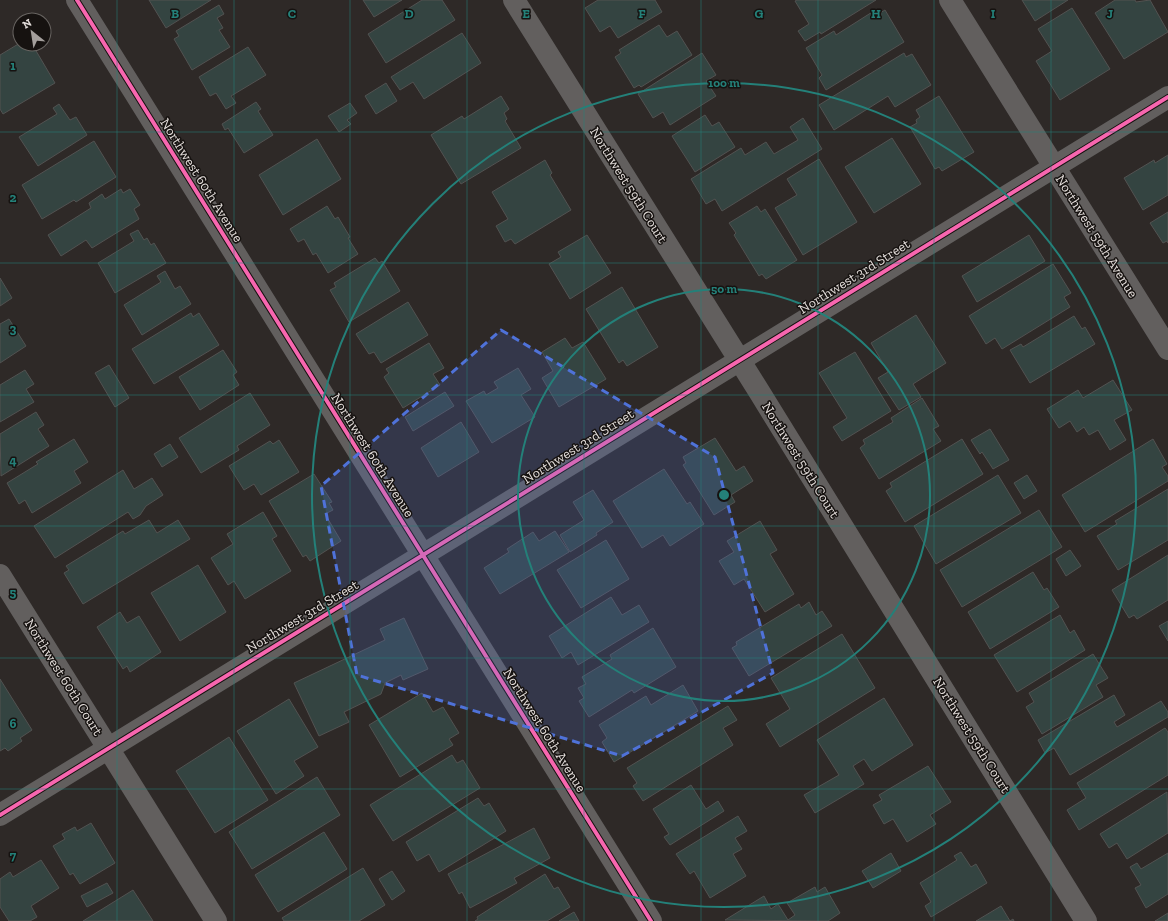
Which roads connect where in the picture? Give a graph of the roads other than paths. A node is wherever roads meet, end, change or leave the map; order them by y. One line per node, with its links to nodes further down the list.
1 (77, 0): 8 (street, Northwest 60th Avenue)
2 (514, 0): 7 (street, Northwest 59th Court)
3 (950, 0): 5 (street, Northwest 59th Avenue)
4 (1168, 97): 5 (street, Northwest 3rd Street)
5 (1054, 166): 6 (street, Northwest 59th Avenue); 7 (street, Northwest 3rd Street)
6 (1168, 349)
7 (739, 360): 8 (street, Northwest 3rd Street); 14 (street, Northwest 59th Court)
8 (422, 555): 10 (street, Northwest 3rd Street); 13 (street, Northwest 60th Avenue)
9 (0, 575): 10 (street, Northwest 60th Court)
10 (108, 747): 11 (street, Northwest 3rd Street); 12 (street, Northwest 60th Court)
11 (0, 815)
12 (216, 921)
13 (651, 921)
14 (1086, 921)

